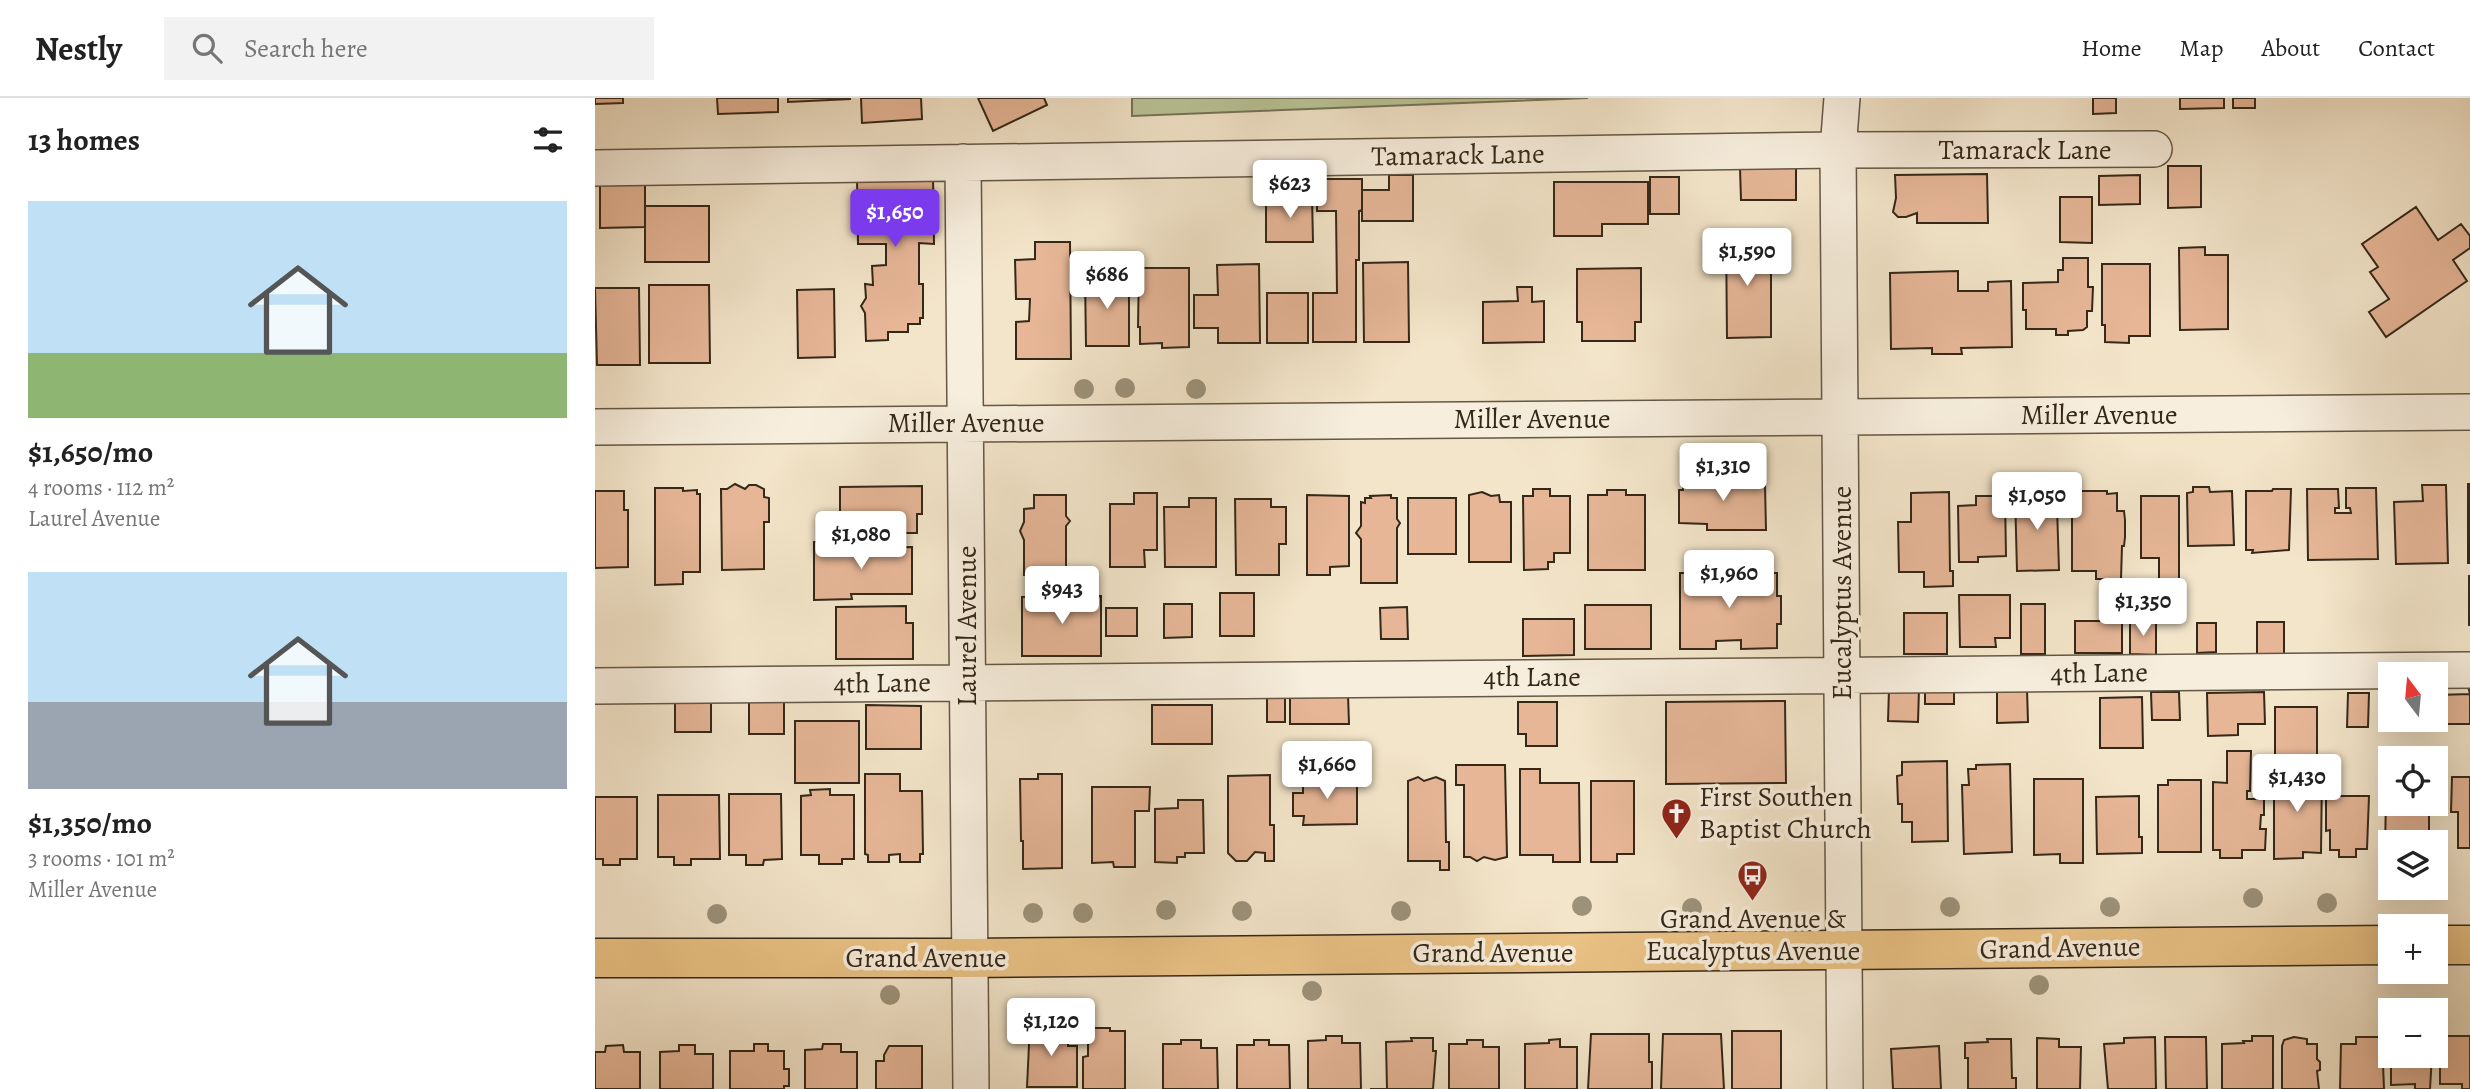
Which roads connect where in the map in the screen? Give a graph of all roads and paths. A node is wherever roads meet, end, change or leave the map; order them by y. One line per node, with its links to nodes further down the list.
1 (1842, 98): 3 (street, Eucalyptus Avenue)
2 (2154, 149): 3 (street, Tamarack Lane)
3 (1838, 150): 4 (street, Tamarack Lane); 7 (street, Eucalyptus Avenue)
4 (963, 162): 5 (street, Tamarack Lane); 8 (street, Laurel Avenue)
5 (595, 168)
6 (2470, 412): 7 (street, Miller Avenue)
7 (1841, 417): 8 (street, Miller Avenue); 11 (street, Eucalyptus Avenue)
8 (967, 423): 9 (street, Miller Avenue); 12 (street, Laurel Avenue)
9 (595, 426)
10 (2470, 670): 11 (street, 4th Lane)
11 (1842, 675): 12 (street, 4th Lane); 17 (street, Eucalyptus Avenue)
12 (967, 682): 13 (street, 4th Lane); 19 (street, Laurel Avenue)
13 (595, 686)
14 (2378, 945): 17 (main road, Grand Avenue)
15 (2448, 945): 16 (main road)
16 (2470, 945)
17 (1844, 951): 19 (main road, Grand Avenue); 21 (street, Eucalyptus Avenue)
18 (595, 958): 19 (main road, Grand Avenue)
19 (969, 958): 20 (street, Laurel Avenue)
20 (971, 1089)
21 (1845, 1089)

